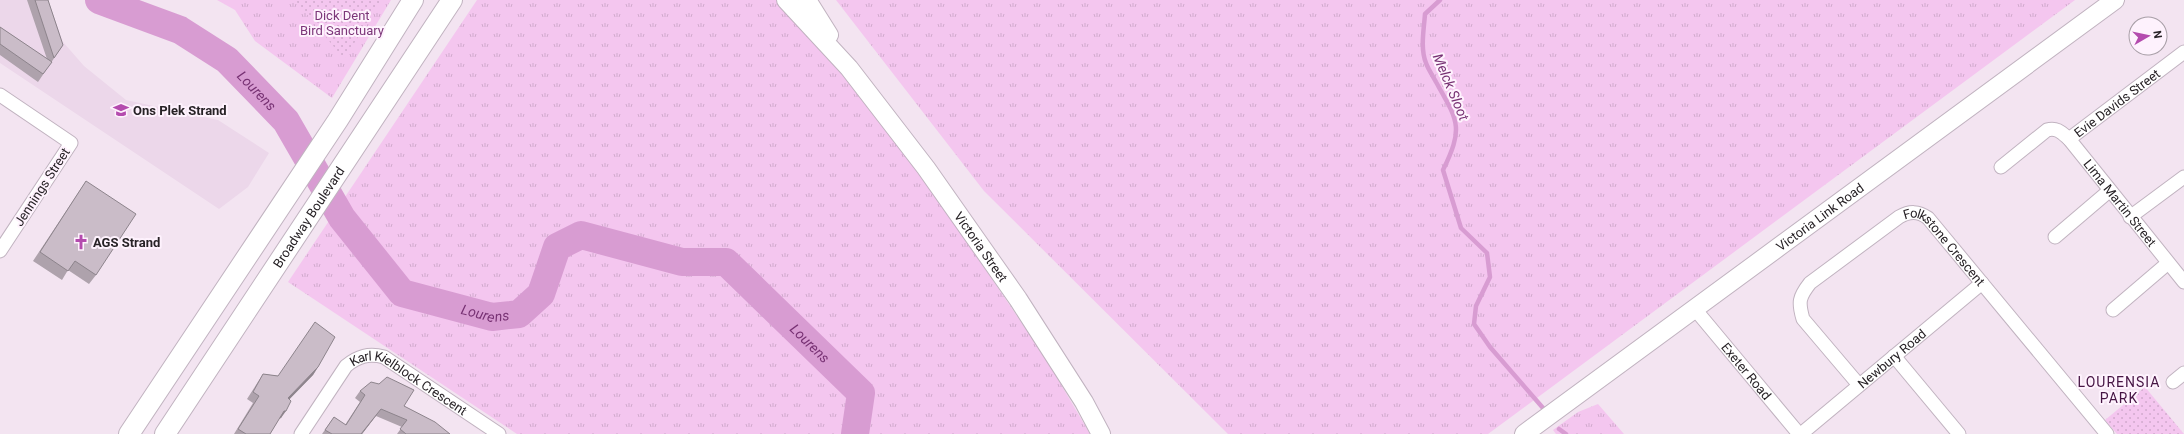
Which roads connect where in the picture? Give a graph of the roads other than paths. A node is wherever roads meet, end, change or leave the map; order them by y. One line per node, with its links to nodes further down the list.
1 (413, 0): 25 (main road)
2 (452, 0): 26 (main road, Broadway Boulevard)
3 (786, 0): 7 (street, Victoria Street)
4 (807, 0): 7 (street, Victoria Street)
5 (2115, 0): 19 (street, Victoria Link Road)
6 (2184, 52): 9 (street, Evie Davids Street)
7 (849, 68): 29 (street, Victoria Street)
8 (0, 95): 15 (street, Jennings Street)
9 (2069, 139): 10 (street, Lima Martin Street); 12 (street, Lima Martin Street)
10 (2001, 167)
11 (2184, 177): 13 (street)
12 (2109, 192): 13 (street, Lima Martin Street); 14 (street)
13 (2130, 217): 16 (street, Lima Martin Street)
14 (2055, 237)
15 (0, 251)
16 (2168, 263): 17 (street, Lima Martin Street); 20 (street)
17 (2184, 282)
18 (1982, 283): 21 (street, Newbury Road); 24 (street, Folkstone Crescent); 33 (street, Folkstone Crescent)
19 (1694, 308): 30 (street, Victoria Link Road); 31 (street, Exeter Road)
20 (2113, 310)
21 (1894, 356): 24 (street, Newbury Road); 32 (street)
22 (2184, 373): 23 (street)
23 (2173, 382)
24 (1859, 385): 31 (street, Newbury Road)
25 (129, 434)
26 (165, 434)
27 (301, 434): 28 (street, Karl Kielblock Crescent)
28 (499, 434)
29 (1101, 434)
30 (1524, 434)
31 (1800, 434)
32 (1959, 434)
33 (2108, 434)

